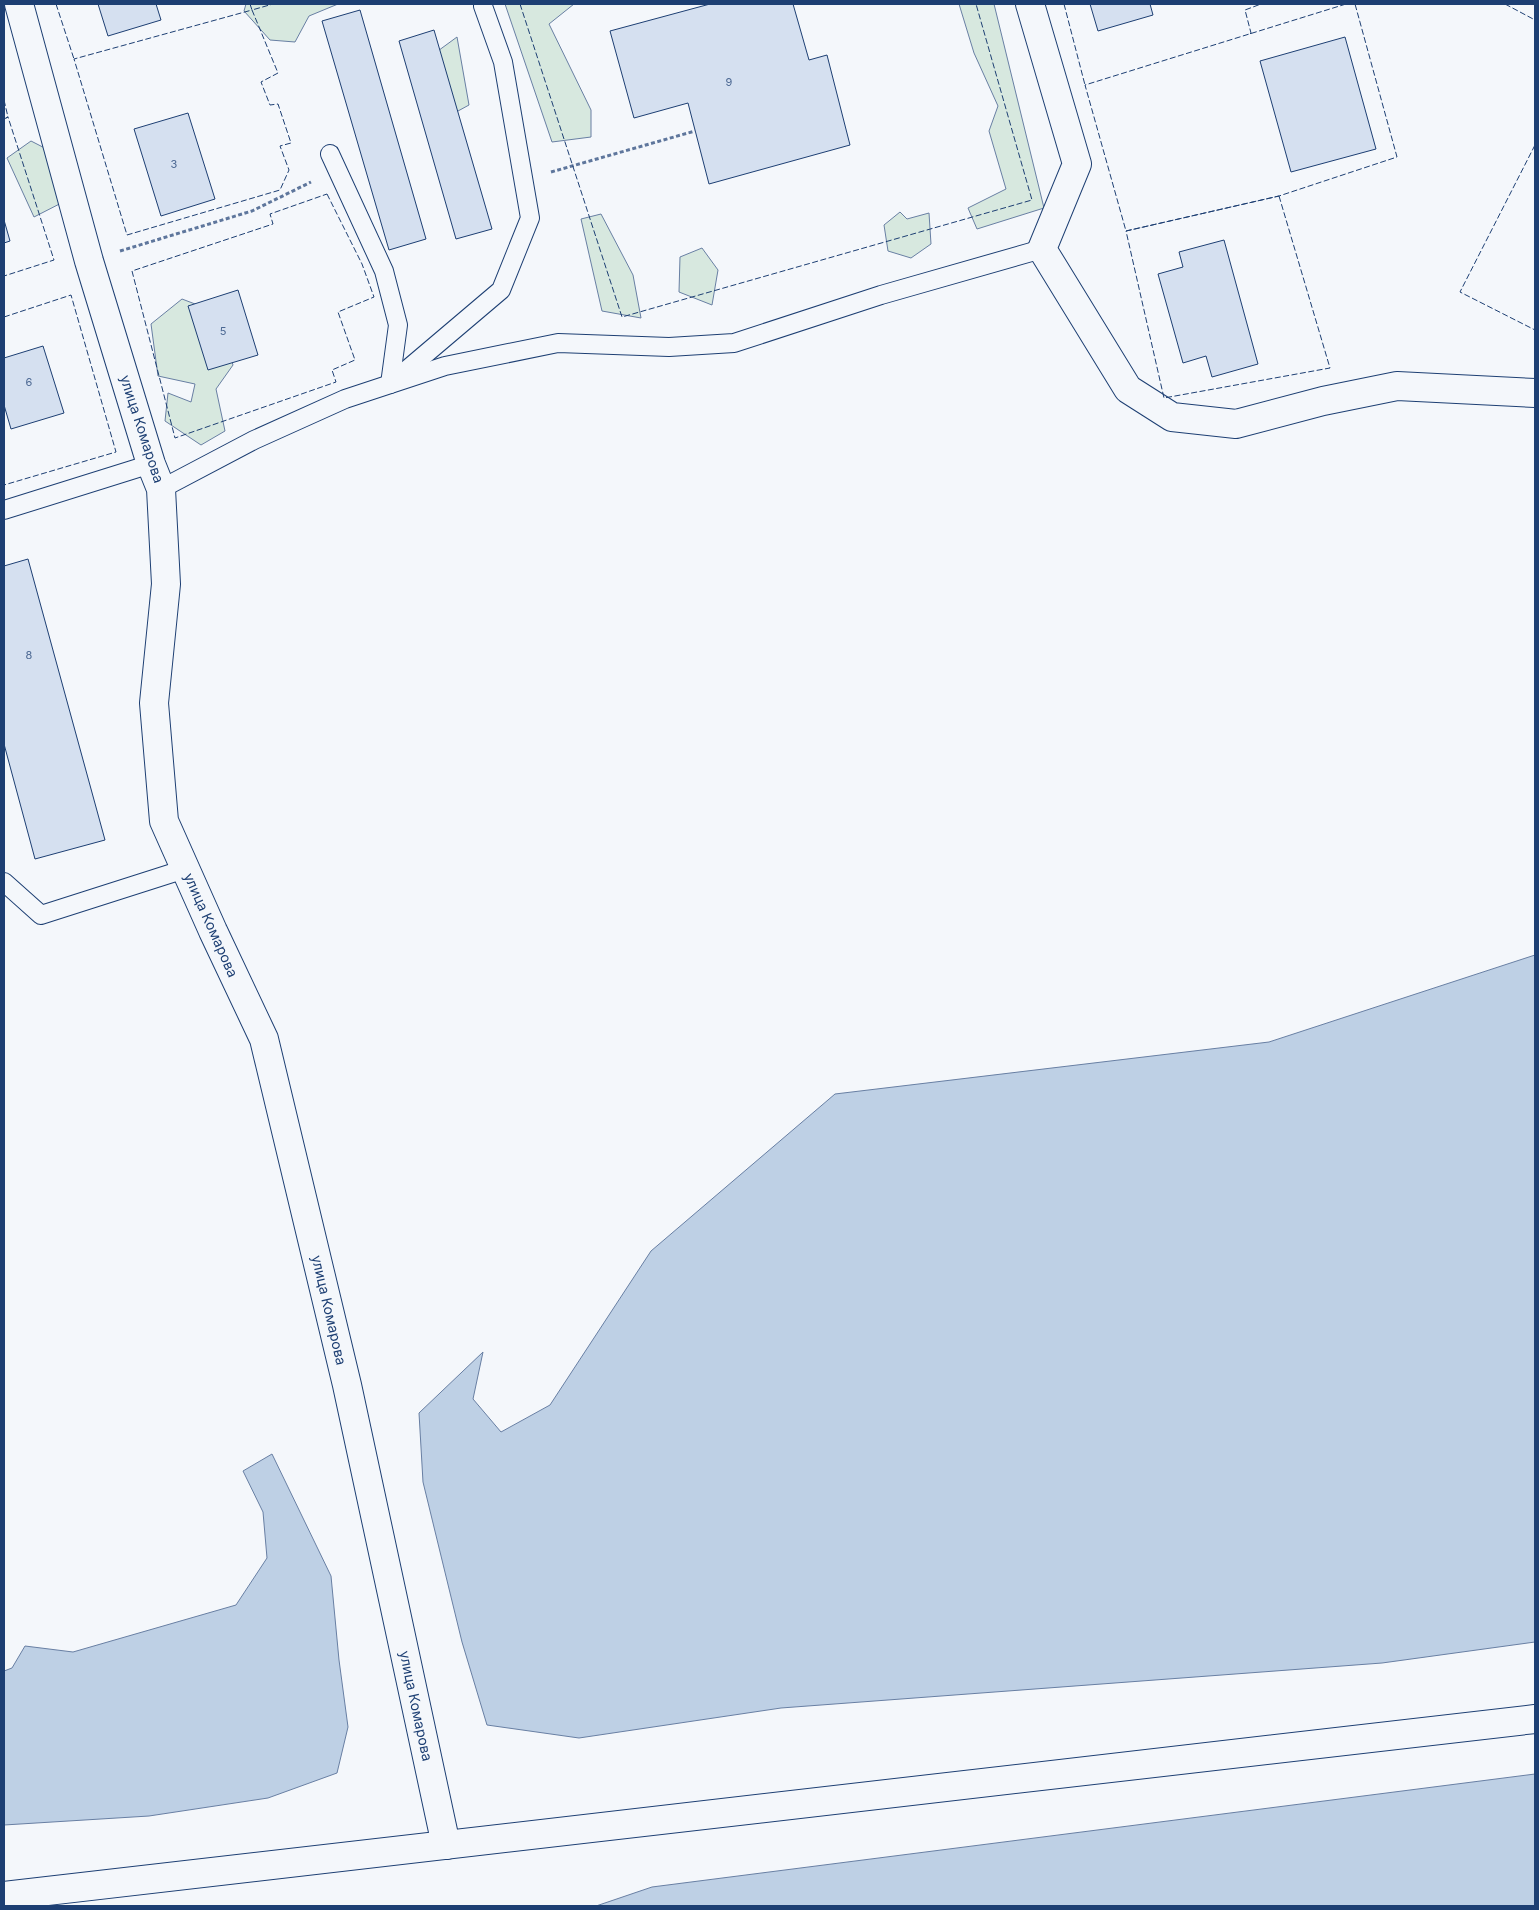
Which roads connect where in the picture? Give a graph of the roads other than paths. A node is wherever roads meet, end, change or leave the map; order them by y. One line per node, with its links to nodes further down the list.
1 (20, 4): 8 (street, улица Комарова)
2 (1030, 4): 5 (street)
3 (483, 6): 6 (lane)
4 (330, 154): 6 (lane)
5 (1042, 249): 6 (lane); 7 (street)
6 (390, 384): 9 (lane)
7 (1535, 392)
8 (151, 464): 9 (street, улица Комарова); 10 (lane)
9 (161, 489): 11 (street, улица Комарова)
10 (4, 510)
11 (185, 869): 12 (lane); 14 (street, улица Комарова)
12 (4, 882)
13 (1535, 1719): 14 (street)
14 (446, 1845): 15 (street)
15 (4, 1896)

